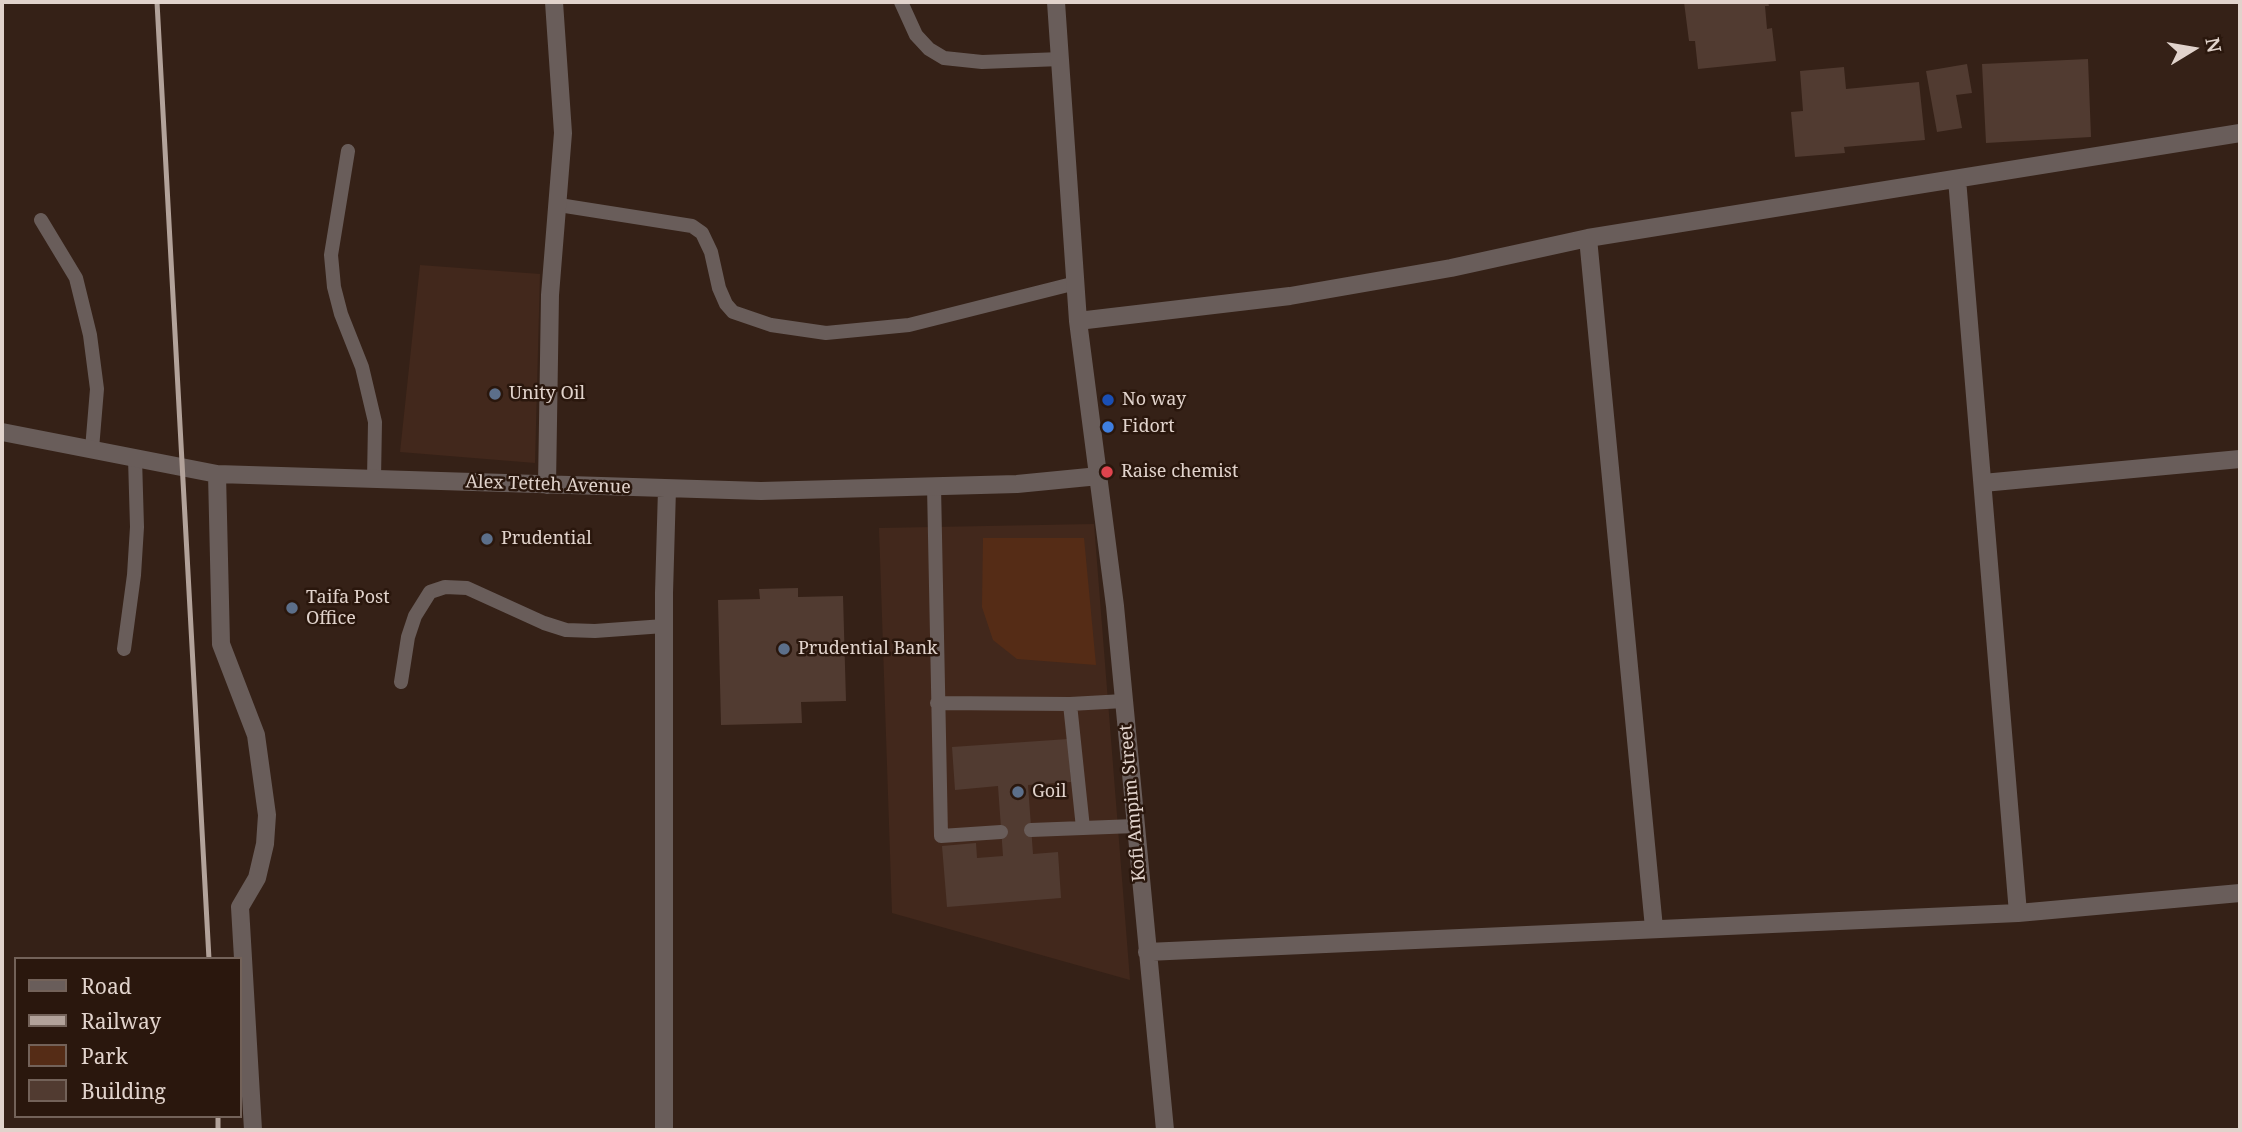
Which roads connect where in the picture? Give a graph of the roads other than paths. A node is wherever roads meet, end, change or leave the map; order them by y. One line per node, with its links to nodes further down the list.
1 (554, 2): 8 (street)
2 (901, 2): 4 (lane)
3 (1056, 2): 4 (street, Kofi Ampim Street)
4 (1060, 59): 11 (street, Kofi Ampim Street)
5 (2240, 133): 7 (street)
6 (348, 151): 19 (lane)
7 (1957, 179): 10 (street); 20 (street)
8 (559, 205): 11 (lane); 21 (street)
9 (41, 220): 14 (lane)
10 (1588, 238): 12 (street); 36 (street)
11 (1076, 283): 12 (street, Kofi Ampim Street)
12 (1079, 321): 18 (street, Kofi Ampim Street)
13 (2, 432): 14 (street, Alex Tetteh Avenue)
14 (92, 449): 15 (street, Alex Tetteh Avenue)
15 (135, 458): 17 (street, Alex Tetteh Avenue); 25 (lane)
16 (2240, 459): 20 (street)
17 (217, 474): 19 (street, Alex Tetteh Avenue); 38 (street)
18 (1099, 476): 22 (street, Alex Tetteh Avenue); 27 (street, Kofi Ampim Street)
19 (374, 479): 21 (street, Alex Tetteh Avenue)
20 (1983, 483): 35 (street)
21 (547, 485): 23 (street, Alex Tetteh Avenue)
22 (934, 486): 23 (street, Alex Tetteh Avenue); 28 (lane)
23 (667, 489): 24 (street)
24 (664, 626): 26 (lane); 39 (street)
25 (124, 649)
26 (401, 682)
27 (1124, 701): 29 (lane); 30 (street, Kofi Ampim Street)
28 (937, 703): 29 (lane); 33 (lane)
29 (1070, 704): 31 (lane)
30 (1135, 826): 31 (lane); 37 (street, Kofi Ampim Street)
31 (1083, 828): 32 (lane)
32 (1031, 830)
33 (1001, 832)
34 (2240, 893): 35 (street)
35 (2018, 913): 36 (street)
36 (1654, 928): 37 (street)
37 (1147, 952): 40 (street, Kofi Ampim Street)
38 (253, 1130)
39 (664, 1130)
40 (1165, 1130)

